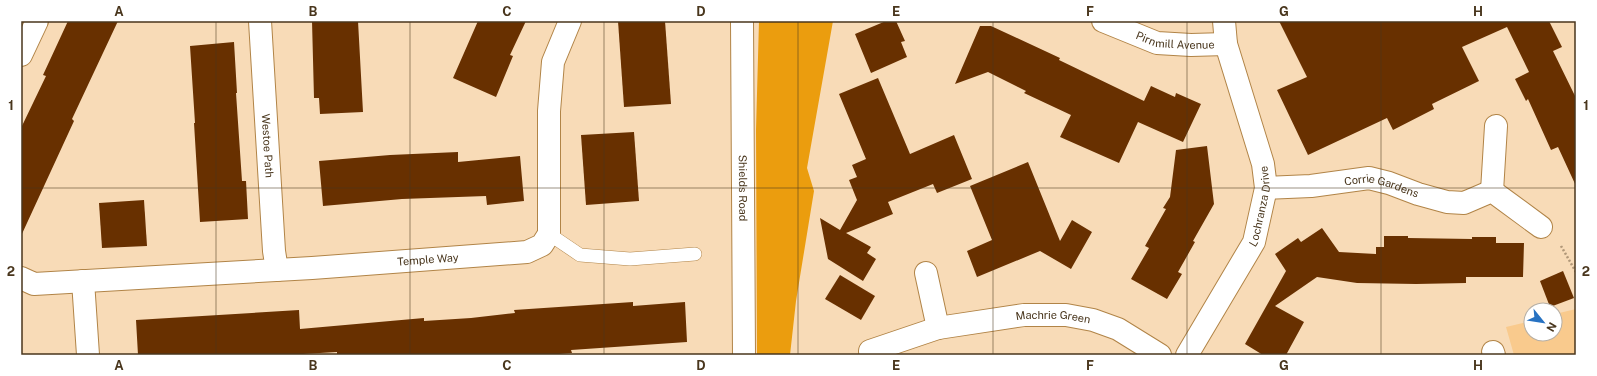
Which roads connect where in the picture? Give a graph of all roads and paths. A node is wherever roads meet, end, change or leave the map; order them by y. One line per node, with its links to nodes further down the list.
1 (37, 21): 8 (street)
2 (260, 21): 15 (street, Westoe Path)
3 (570, 21): 13 (street)
4 (742, 21): 22 (street, Shields Road)
5 (1103, 21): 7 (street, Pirnmill Avenue)
6 (1224, 21): 7 (street, Lochranza Drive)
7 (1226, 44): 10 (street, Lochranza Drive)
8 (21, 55)
9 (1496, 126): 11 (street)
10 (1266, 188): 11 (street, Corrie Gardens); 24 (street, Lochranza Drive)
11 (1492, 191): 12 (street)
12 (1541, 227)
13 (549, 234): 14 (lane); 15 (street, Temple Way)
14 (695, 254)
15 (277, 270): 18 (street, Temple Way)
16 (926, 273): 19 (street)
17 (21, 278): 18 (street, Temple Way)
18 (83, 281): 21 (street)
19 (938, 328): 20 (street, Machrie Green); 23 (street, Machrie Green)
20 (870, 351)
21 (88, 355)
22 (744, 355)
23 (1160, 355)
24 (1187, 355)

